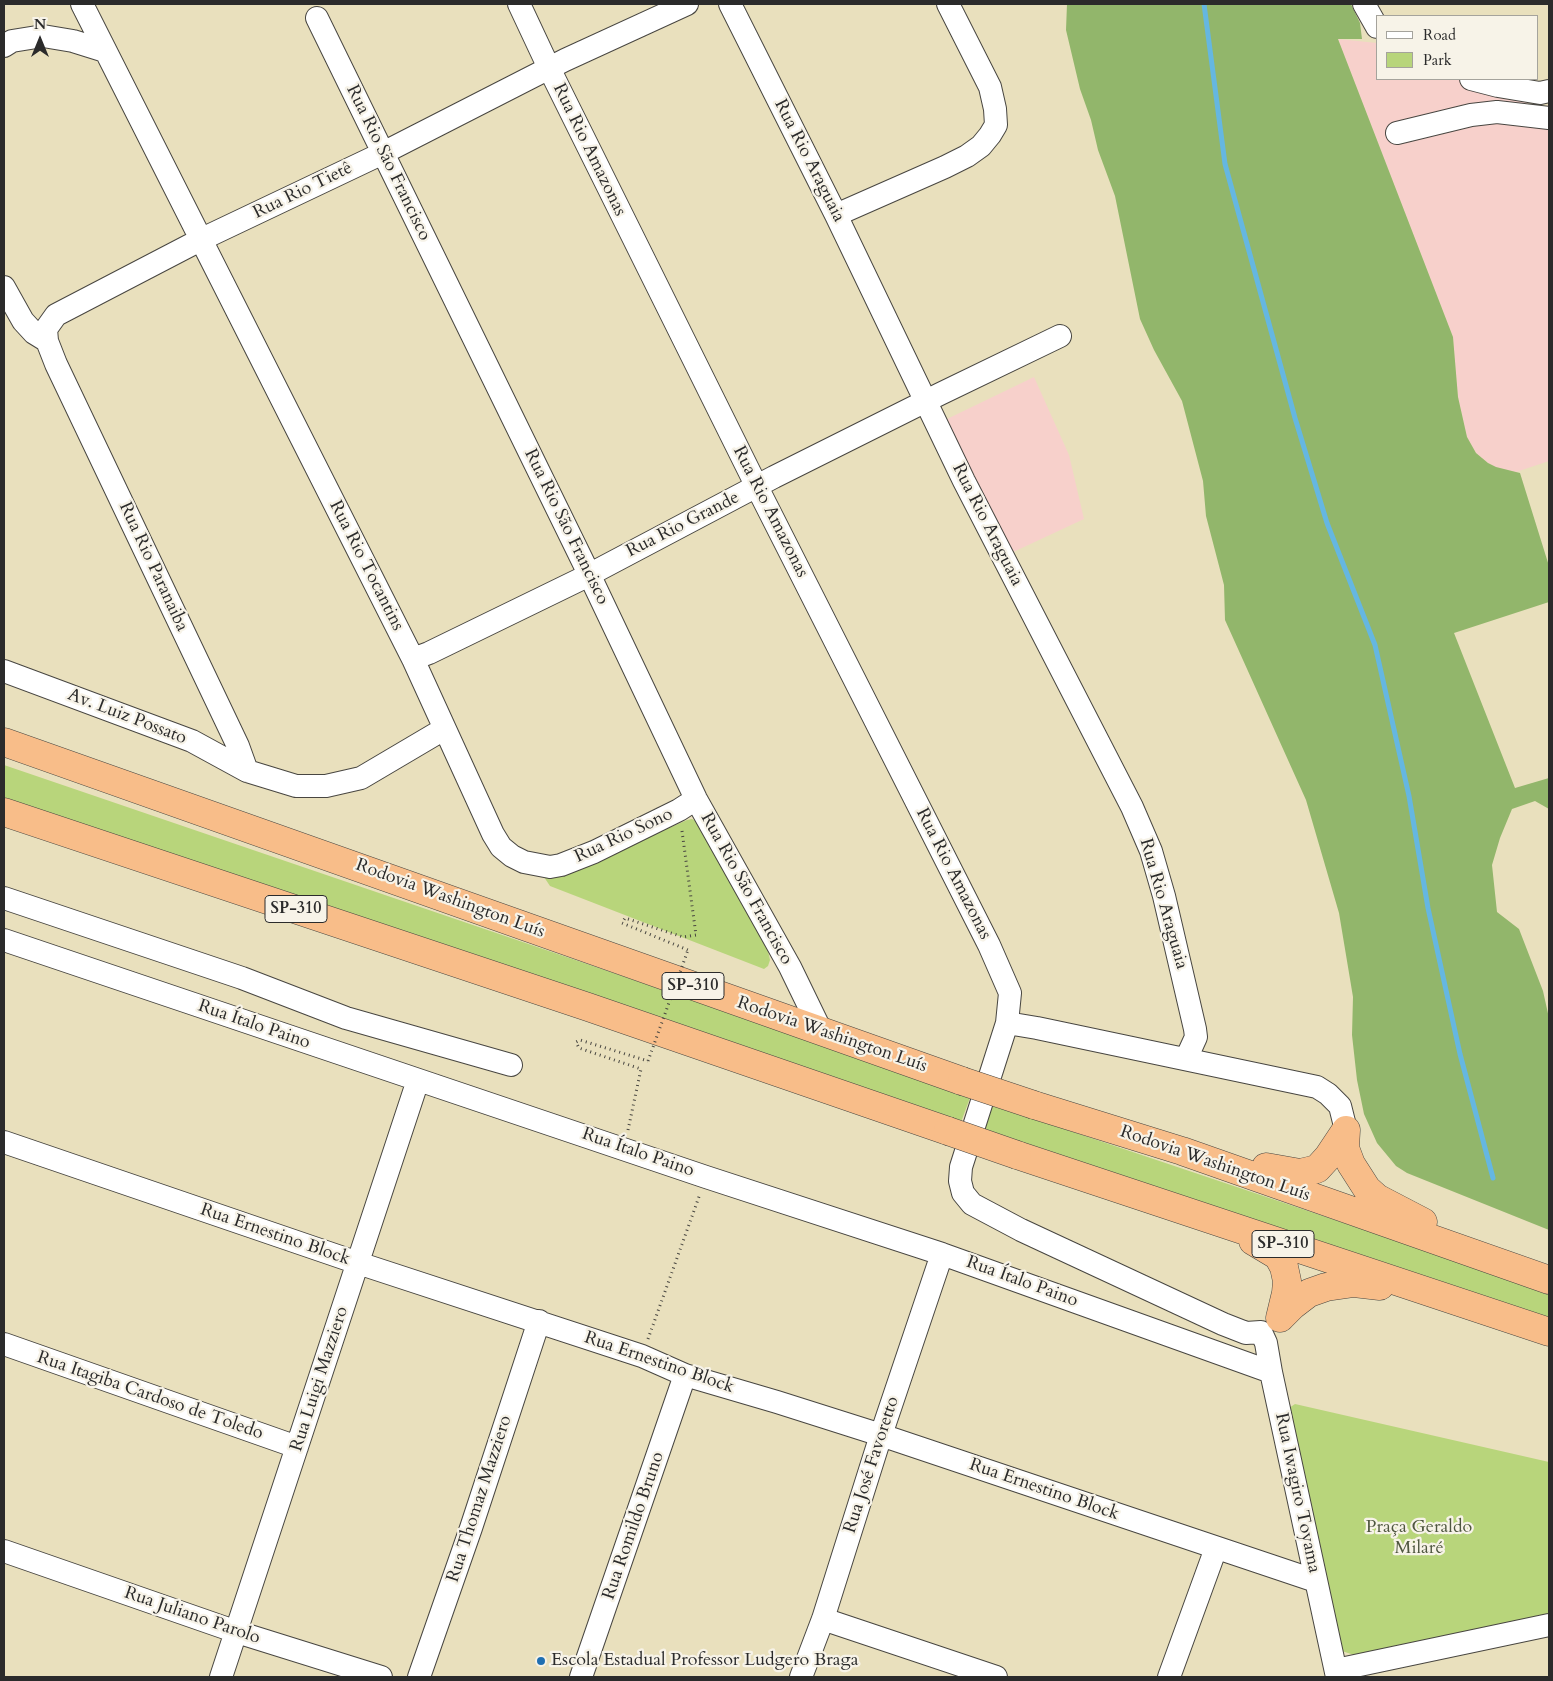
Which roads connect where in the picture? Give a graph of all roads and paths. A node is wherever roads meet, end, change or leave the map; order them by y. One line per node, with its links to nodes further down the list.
1 (82, 4): 10 (street, Rua Rio Tocantins)
2 (519, 4): 11 (street, Rua Rio Amazonas)
3 (687, 4): 11 (street, Rua Rio Tietê)
4 (730, 4): 17 (street, Rua Rio Araguaia)
5 (948, 4): 17 (street)
6 (1364, 4): 8 (street)
7 (316, 18): 16 (street, Rua Rio São Francisco)
8 (1376, 25)
9 (4, 46): 10 (street)
10 (105, 51): 18 (street, Rua Rio Tocantins)
11 (549, 68): 16 (street, Rua Rio Tietê); 23 (street, Rua Rio Amazonas)
12 (1475, 80): 13 (street)
13 (1549, 91)
14 (1549, 118): 15 (street)
15 (1397, 133)
16 (383, 153): 18 (street, Rua Rio Tietê); 24 (street, Rua Rio São Francisco)
17 (836, 215): 22 (street, Rua Rio Araguaia)
18 (202, 239): 21 (street, Rua Rio Tietê); 25 (street, Rua Rio Tocantins)
19 (6, 295): 21 (street)
20 (1060, 336): 22 (street, Rua Rio Grande)
21 (47, 341): 29 (street, Rua Rio Paranaiba)
22 (925, 402): 23 (street, Rua Rio Grande); 37 (street, Rua Rio Araguaia)
23 (757, 487): 24 (street, Rua Rio Grande); 35 (street, Rua Rio Amazonas)
24 (589, 574): 25 (street, Rua Rio Grande); 30 (street, Rua Rio São Francisco)
25 (413, 659): 27 (street, Rua Rio Tocantins)
26 (4, 671): 29 (street, Av. Luiz Possato)
27 (444, 729): 29 (street); 32 (street, Rua Rio Tocantins)
28 (4, 742): 36 (highway, Rodovia Washington Luís / SP-310)
29 (247, 772)
30 (688, 805): 32 (street, Rua Rio Sono); 36 (street, Rua Rio São Francisco); 42 (path, bridge)
31 (4, 812): 45 (highway, SP-310, bridge)
32 (550, 867)
33 (4, 898): 38 (street)
34 (4, 940): 39 (street, Rua Ítalo Paino)
35 (1007, 1023): 37 (street); 52 (street, Rua Rio Amazonas)
36 (822, 1033): 43 (highway, Rodovia Washington Luís / SP-310, bridge)
37 (1186, 1059): 40 (street)
38 (511, 1065)
39 (418, 1080): 42 (street, Rua Ítalo Paino); 48 (street, Rua Luigi Mazziero)
40 (1346, 1130): 43 (highway); 47 (highway)
41 (4, 1142): 48 (street, Rua Ernestino Block)
42 (624, 1148): 44 (street, Rua Ítalo Paino)
43 (1182, 1151): 47 (highway, Rodovia Washington Luís / SP-310)
44 (706, 1177): 46 (street, Rua Ítalo Paino); 55 (path)
45 (1166, 1205): 50 (highway, SP-310); 52 (highway)
46 (942, 1254): 56 (street, Rua Ítalo Paino); 58 (street, Rua José Favoretto)
47 (1484, 1259): 49 (highway, Rodovia Washington Luís / SP-310)
48 (358, 1263): 51 (street, Rua Ernestino Block); 59 (street, Rua Luigi Mazziero)
49 (1549, 1280)
50 (1484, 1310): 52 (highway); 53 (highway, SP-310)
51 (539, 1321): 55 (street, Rua Ernestino Block); 69 (street, Rua Thomaz Mazziero)
52 (1270, 1325): 56 (street, Rua Iwagiro Toyama)
53 (1549, 1332)
54 (4, 1344): 59 (street, Rua Itagiba Cardoso de Toledo)
55 (642, 1356): 57 (street, Rua Ernestino Block)
56 (1271, 1372): 62 (street, Rua Iwagiro Toyama)
57 (685, 1375): 58 (street, Rua Ernestino Block); 70 (street, Rua Romildo Bruno)
58 (881, 1435): 60 (street, Rua Ernestino Block); 63 (street, Rua José Favoretto)
59 (297, 1447): 65 (street, Rua Luigi Mazziero)
60 (1216, 1548): 62 (street, Rua Ernestino Block); 73 (street)
61 (4, 1551): 65 (street, Rua Juliano Parolo)
62 (1316, 1581): 66 (street, Rua Iwagiro Toyama)
63 (823, 1619): 71 (street, Rua José Favoretto); 72 (street)
64 (1549, 1624): 66 (street)
65 (237, 1632): 67 (street, Rua Luigi Mazziero); 68 (street, Rua Juliano Parolo)
66 (1337, 1674)
67 (221, 1677)
68 (381, 1677)
69 (420, 1677)
70 (581, 1677)
71 (801, 1677)
72 (996, 1677)
73 (1169, 1677)

